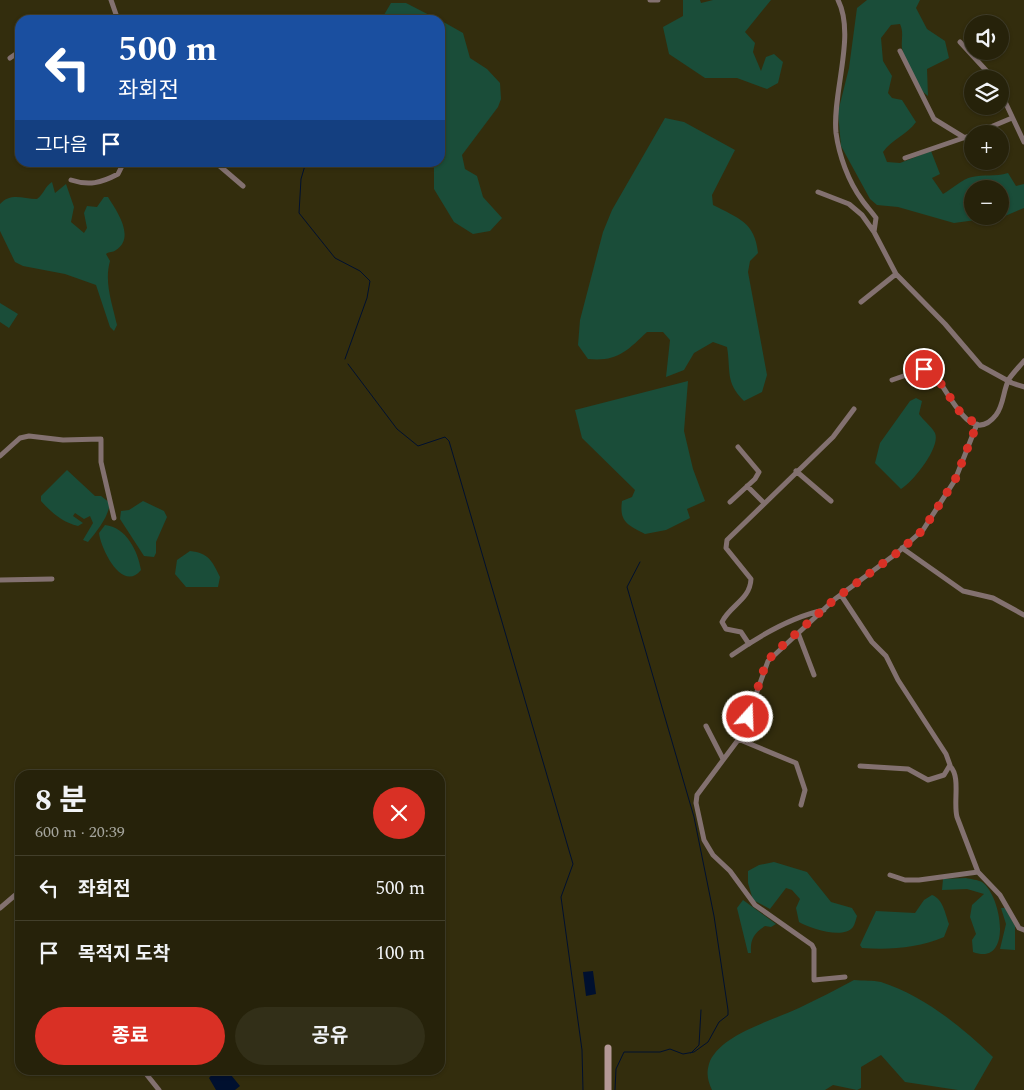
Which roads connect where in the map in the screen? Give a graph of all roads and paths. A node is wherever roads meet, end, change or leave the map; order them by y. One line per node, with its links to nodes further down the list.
1 (111, 0): 5 (street)
2 (650, 0): 3 (street)
3 (658, 0)
4 (838, 0): 23 (street)
5 (116, 15)
6 (960, 42): 10 (street)
7 (900, 51): 14 (street)
8 (15, 54): 9 (street)
9 (10, 58)
10 (986, 70)
11 (1009, 111): 12 (street)
12 (1012, 118): 13 (street); 16 (street)
13 (995, 125)
14 (964, 137)
15 (964, 138): 17 (street)
16 (1024, 142)
17 (905, 158)
18 (122, 167): 20 (street)
19 (221, 167): 21 (street)
20 (71, 180)
21 (243, 186)
22 (818, 192): 23 (street)
23 (874, 232): 24 (street)
24 (896, 274): 25 (street); 28 (street)
25 (861, 302)
26 (1024, 361): 28 (street)
27 (892, 380): 31 (street)
28 (1008, 380): 29 (street); 31 (street)
29 (1024, 387)
30 (854, 409): 34 (street)
31 (977, 424): 40 (street)
32 (738, 447): 35 (street)
33 (0, 456): 39 (street)
34 (796, 471): 36 (street); 38 (street)
35 (747, 486): 37 (street); 38 (street)
36 (831, 501)
37 (730, 502)
38 (764, 503): 47 (street)
39 (114, 518)
40 (902, 548): 43 (street); 45 (street)
41 (52, 579): 42 (street)
42 (0, 580)
43 (841, 594): 44 (street); 54 (street)
44 (824, 610): 46 (street); 47 (street)
45 (1024, 615)
46 (798, 633): 49 (street); 51 (street)
47 (749, 644): 48 (street)
48 (732, 655)
49 (814, 675)
50 (706, 726): 52 (street)
51 (738, 739): 52 (street); 55 (street)
52 (723, 759): 61 (street)
53 (860, 766): 54 (street)
54 (950, 766): 56 (street)
55 (802, 805)
56 (978, 872): 57 (street); 60 (street)
57 (890, 875)
58 (15, 895): 59 (street)
59 (0, 908)
60 (1024, 930)
61 (845, 977)
62 (608, 1048): 65 (main road)
63 (147, 1075): 64 (street)
64 (159, 1090)
65 (608, 1090)

